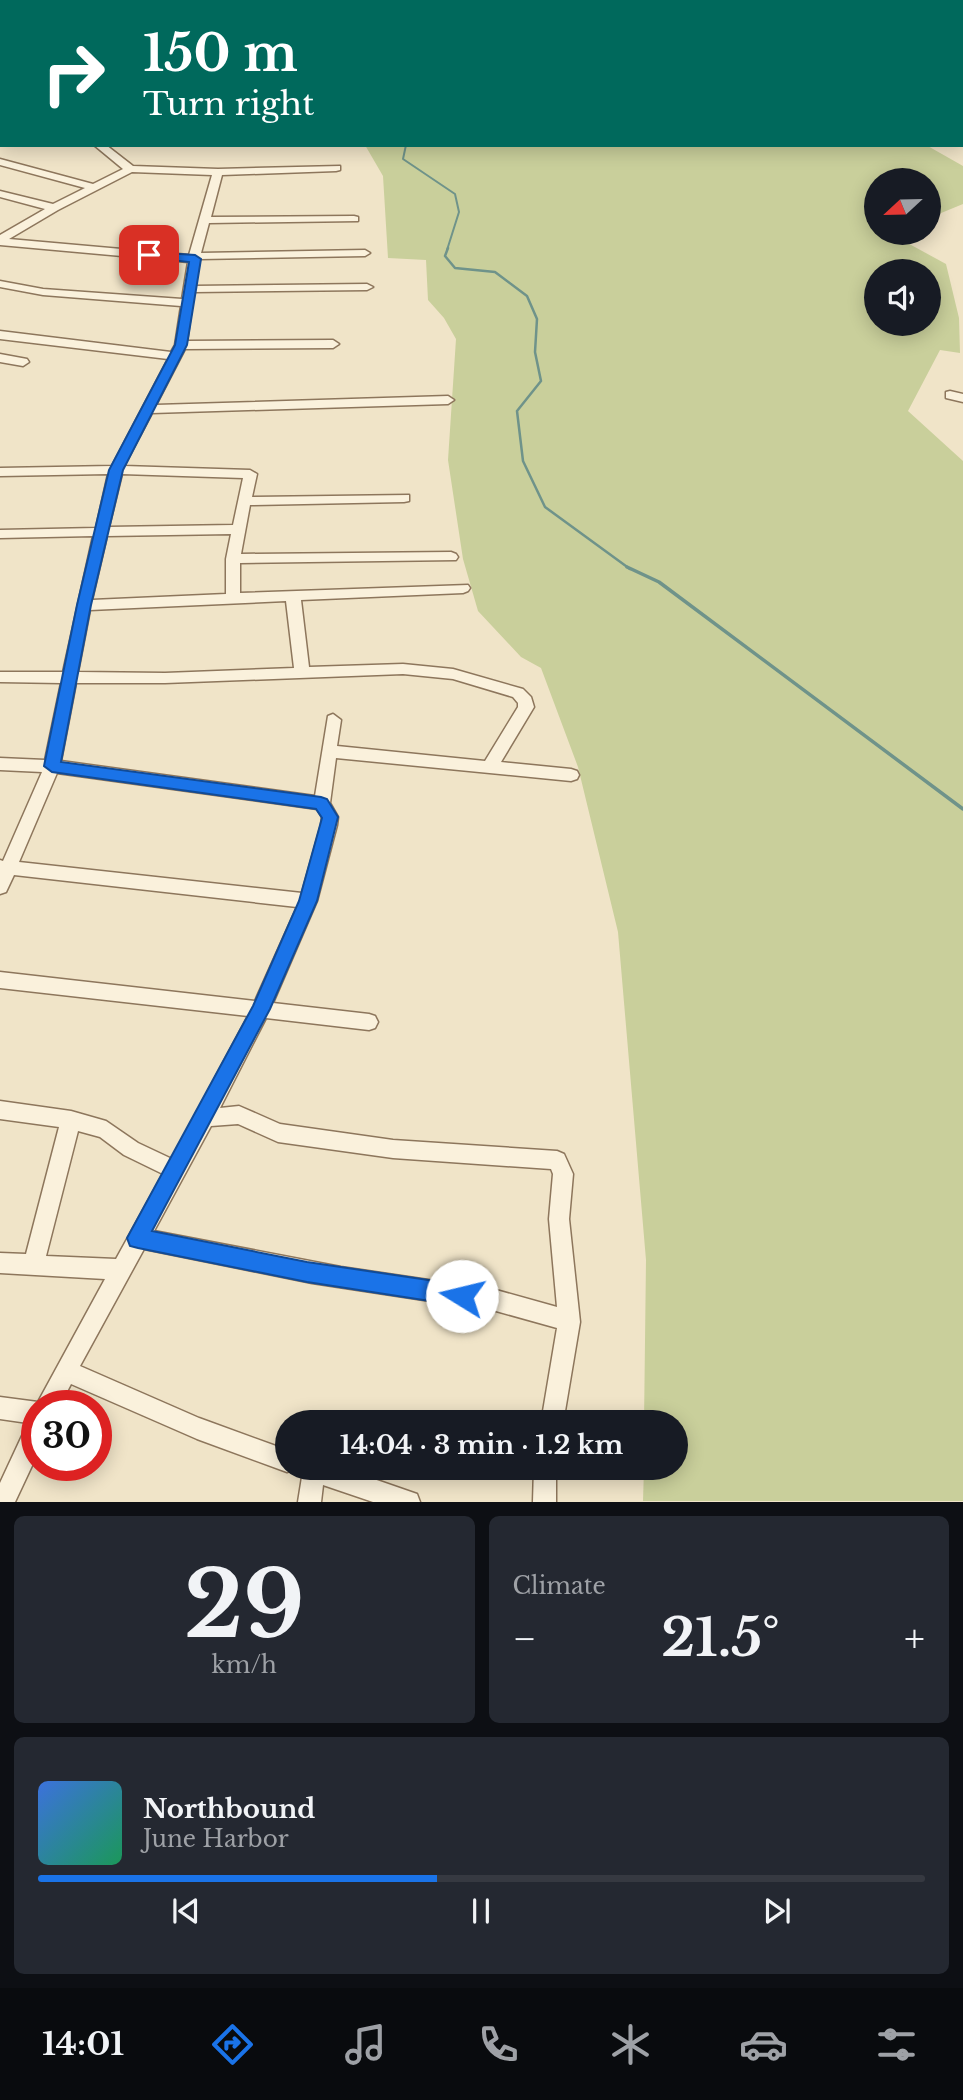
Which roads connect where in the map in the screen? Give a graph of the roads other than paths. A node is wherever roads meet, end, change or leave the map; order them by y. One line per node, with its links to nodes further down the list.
1 (102, 147): 4 (street)
2 (0, 162): 6 (street)
3 (336, 168): 5 (street)
4 (131, 169): 5 (street); 6 (street)
5 (218, 172): 10 (street)
6 (93, 187): 8 (street)
7 (0, 194): 8 (street)
8 (54, 208): 11 (street)
9 (354, 219): 10 (street)
10 (205, 220): 14 (street)
11 (5, 231): 12 (street)
12 (0, 241): 14 (street)
13 (365, 253): 14 (street)
14 (195, 257): 17 (street)
15 (0, 284): 18 (street)
16 (367, 286): 17 (street)
17 (188, 289): 18 (street)
18 (186, 303): 21 (street)
19 (0, 335): 21 (street)
20 (333, 344): 21 (street)
21 (178, 351): 25 (street)
22 (0, 358): 23 (street)
23 (23, 362)
24 (448, 400): 25 (street)
25 (148, 409): 26 (street)
26 (116, 470): 27 (street); 29 (street); 32 (street)
27 (0, 472)
28 (404, 498): 29 (street)
29 (246, 501): 30 (street)
30 (241, 529): 32 (street); 34 (street)
31 (0, 534): 32 (street)
32 (101, 534): 38 (street)
33 (451, 557): 34 (street)
34 (233, 559): 37 (street)
35 (463, 588): 36 (street)
36 (293, 596): 37 (street); 39 (street)
37 (233, 598): 38 (street)
38 (84, 605): 40 (street)
39 (302, 674): 40 (street); 46 (street)
40 (72, 676): 41 (street); 45 (street)
41 (0, 677)
42 (333, 720): 43 (street)
43 (328, 751): 46 (street); 48 (street)
44 (0, 764): 45 (street)
45 (52, 766): 48 (street); 49 (street)
46 (491, 766): 47 (street)
47 (571, 775)
48 (321, 803): 51 (street)
49 (4, 867): 50 (street); 51 (street)
50 (0, 887)
51 (308, 901): 53 (street)
52 (0, 980): 53 (street)
53 (261, 1009): 54 (street); 56 (street)
54 (369, 1022)
55 (0, 1110): 57 (street)
56 (205, 1118): 58 (street); 63 (street)
57 (71, 1120): 58 (street); 61 (street)
58 (175, 1170): 59 (street)
59 (138, 1238): 62 (street); 63 (street)
60 (0, 1263): 61 (street)
61 (34, 1265): 62 (street)
62 (122, 1270): 64 (street)
63 (569, 1322): 67 (street)
64 (66, 1371): 65 (street); 69 (street)
65 (56, 1390)
66 (0, 1408): 68 (street)
67 (554, 1410)
68 (21, 1411)
69 (275, 1456)
70 (21, 1463): 74 (street)
71 (310, 1480): 75 (street)
72 (344, 1480): 76 (street)
73 (545, 1480): 77 (street)
74 (3, 1502)
75 (309, 1502)
76 (409, 1502)
77 (544, 1502)

